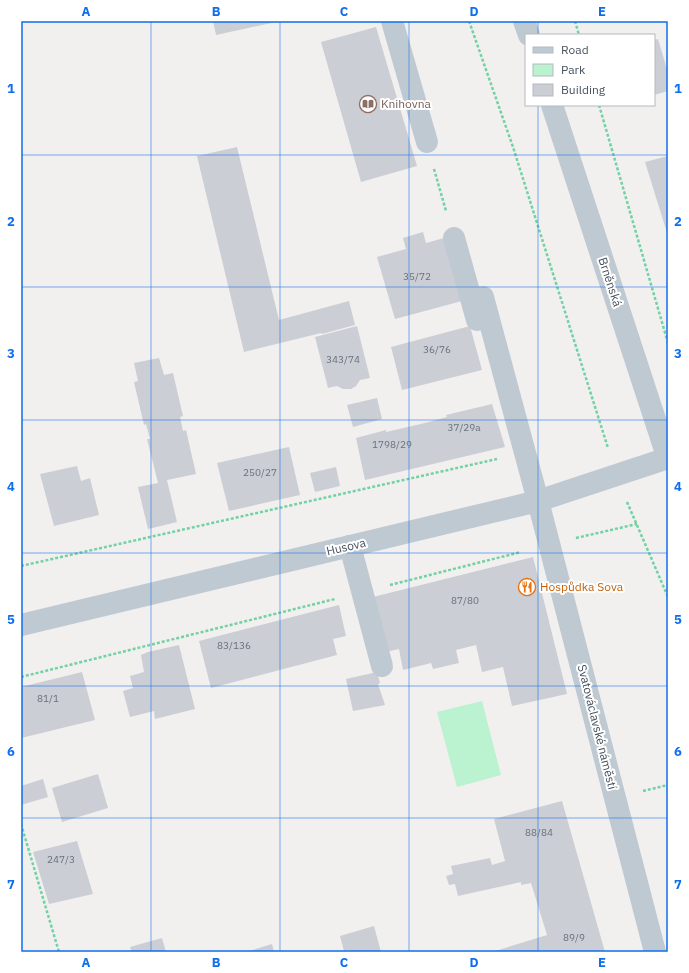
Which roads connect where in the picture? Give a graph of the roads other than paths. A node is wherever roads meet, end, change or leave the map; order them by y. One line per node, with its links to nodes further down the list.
1 (392, 21): 5 (street)
2 (524, 21): 3 (street)
3 (529, 34)
4 (552, 106): 8 (street, Brněnská)
5 (427, 142)
6 (454, 238): 9 (street)
7 (483, 297): 9 (street)
8 (668, 458): 9 (street, Husova)
9 (532, 502): 10 (street, Husova); 13 (street, Svatováclavské náměstí)
10 (350, 546): 11 (street, Husova); 12 (street)
11 (21, 625)
12 (382, 666)
13 (655, 952)

